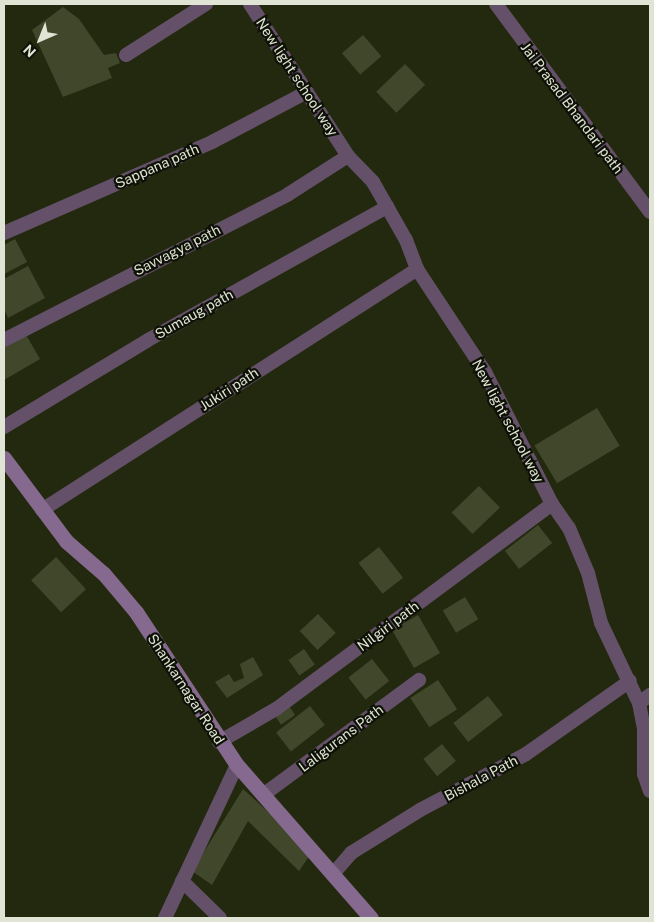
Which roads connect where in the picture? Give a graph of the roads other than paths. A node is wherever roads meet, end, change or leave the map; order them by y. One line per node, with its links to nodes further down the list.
1 (206, 4): 4 (street)
2 (250, 4): 5 (street, New light school way)
3 (496, 4): 8 (street, Jai Prasad Bhandari path)
4 (126, 55)
5 (307, 92): 6 (street, New light school way); 9 (street, Sappana path)
6 (348, 156): 7 (street, New light school way); 11 (street, Savvagya path)
7 (387, 207): 10 (street, New light school way); 12 (street, Sumaug path)
8 (650, 212)
9 (4, 233)
10 (417, 269): 14 (street, New light school way); 15 (street, Jukiri path)
11 (4, 340)
12 (4, 427)
13 (4, 458): 15 (street, Shankarnagar Road)
14 (552, 504): 17 (street, New light school way); 19 (street, Nilgiri path)
15 (42, 510): 19 (street, Shankarnagar Road)
16 (419, 680): 22 (street, Laligurans Path)
17 (630, 681): 18 (street, New light school way); 23 (street, Bishala Path)
18 (645, 699): 21 (street, New light school way)
19 (219, 742): 20 (street, Shankarnagar Road)
20 (237, 764): 22 (street, Shankarnagar Road); 24 (street)
21 (650, 791)
22 (263, 795): 23 (street, Shankarnagar Road)
23 (334, 874): 27 (street, Shankarnagar Road)
24 (182, 881): 25 (street); 26 (street)
25 (165, 918)
26 (220, 918)
27 (371, 918)

